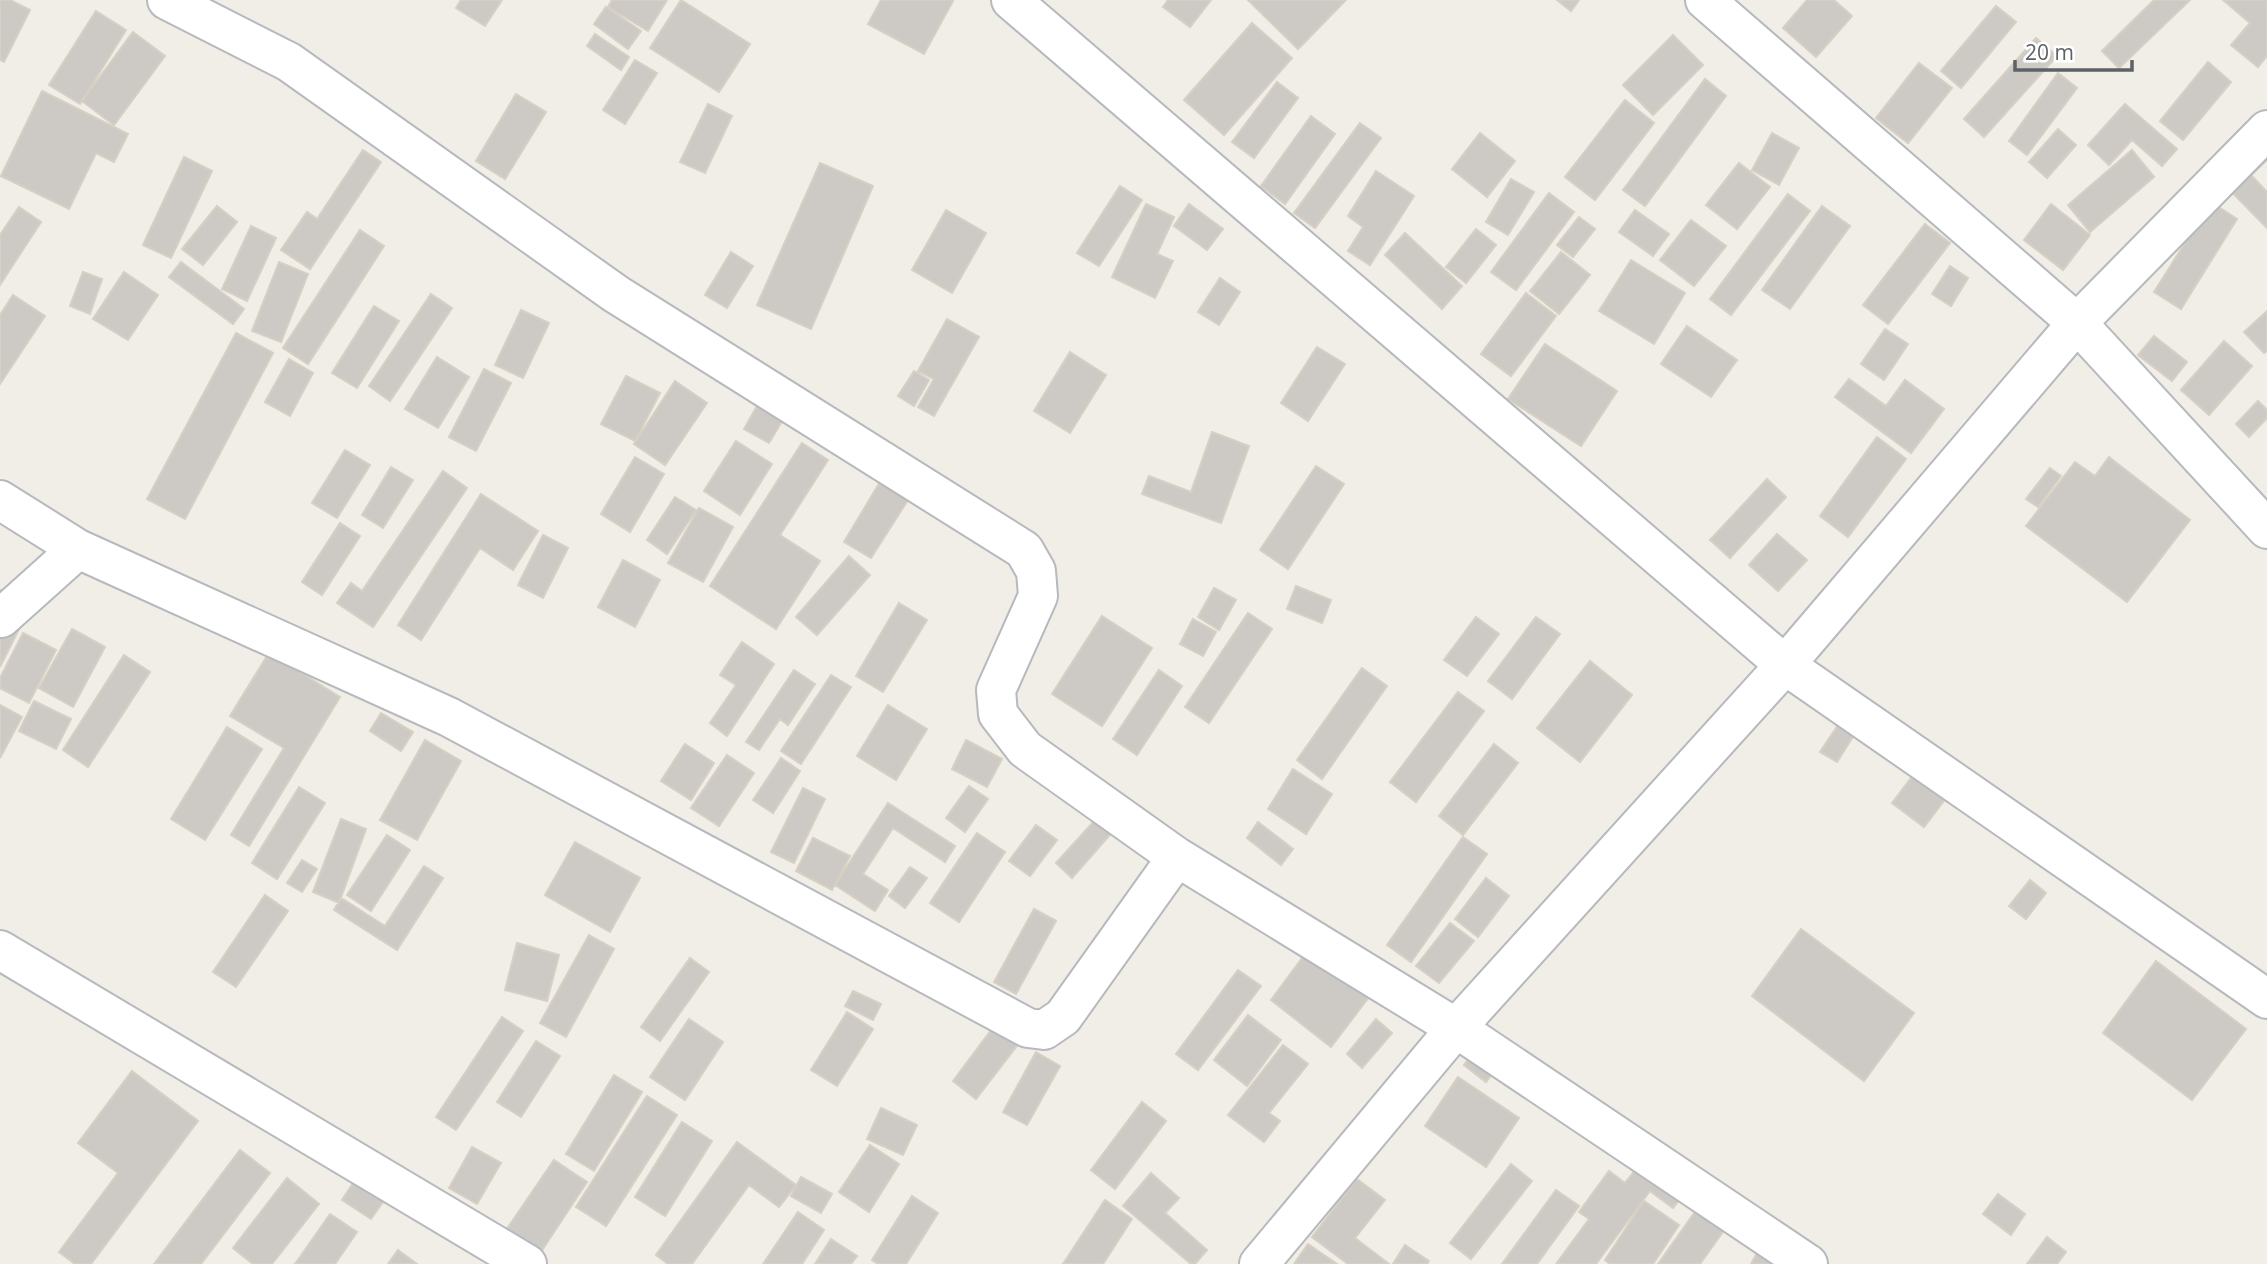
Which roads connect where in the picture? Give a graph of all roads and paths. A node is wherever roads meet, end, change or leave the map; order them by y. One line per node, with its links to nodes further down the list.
1 (167, 0): 11 (street)
2 (1705, 0): 5 (street)
3 (1018, 2): 10 (street)
4 (2267, 130): 5 (street)
5 (2077, 323): 7 (street); 10 (street)
6 (0, 500): 8 (street)
7 (2267, 529)
8 (78, 549): 9 (street); 11 (street)
9 (0, 616)
10 (1785, 665): 13 (street); 14 (street)
11 (1177, 857): 14 (street)
12 (0, 950): 15 (street)
13 (2267, 999)
14 (1456, 1028): 16 (street); 17 (street)
15 (527, 1264)
16 (1259, 1264)
17 (1808, 1264)

